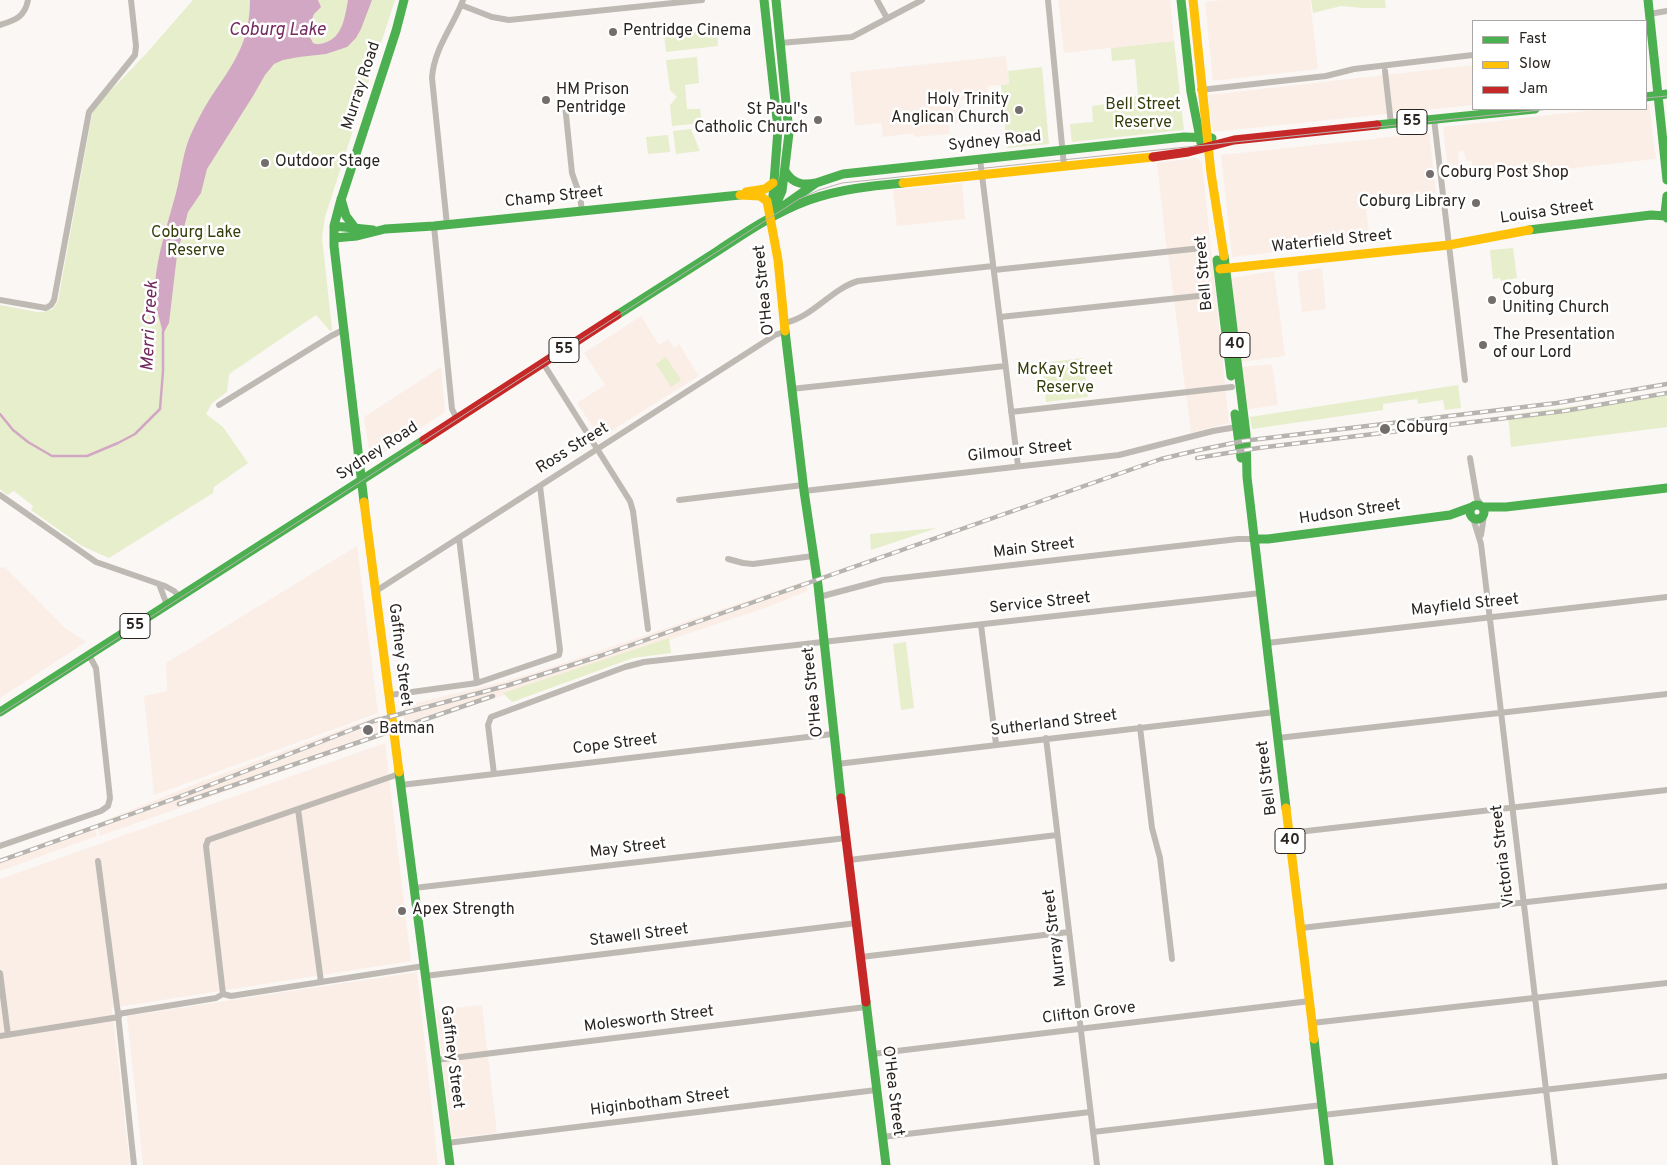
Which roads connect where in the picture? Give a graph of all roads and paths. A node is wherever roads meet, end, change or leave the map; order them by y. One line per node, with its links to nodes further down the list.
1 (28, 0): 18 (street)
2 (131, 0): 59 (street)
3 (404, 0): 44 (main road, Murray Road)
4 (702, 0): 12 (street)
5 (764, 0): 40 (main road)
6 (776, 0): 20 (main road)
7 (877, 0): 17 (street)
8 (922, 0): 17 (street)
9 (1048, 0): 34 (street)
10 (1648, 0): 16 (main road)
11 (462, 2): 12 (street); 48 (street)
12 (656, 2)
13 (1193, 2): 14 (main road); 23 (main road, Bell Street / 40)
14 (1181, 3): 24 (main road, Bell Street / 40)
15 (1667, 12): 16 (street)
16 (1649, 14): 19 (main road)
17 (887, 18): 20 (street)
18 (0, 25)
19 (1649, 36): 25 (main road)
20 (780, 43): 37 (main road)
21 (1472, 55): 23 (street)
22 (1384, 71): 30 (street)
23 (1202, 90): 24 (street); 31 (main road, Bell Street / 40)
24 (1191, 92): 31 (main road, Bell Street / 40)
25 (1663, 95): 26 (main road); 39 (main road)
26 (1647, 97)
27 (565, 105): 45 (street)
28 (1525, 110): 29 (main road, Sydney Road / 55)
29 (1434, 119): 30 (main road, Sydney Road / 55); 54 (street)
30 (1391, 124): 32 (main road, Sydney Road / 55)
31 (1203, 137): 32 (main road, Sydney Road / 55); 33 (main road, Bell Street / 40); 34 (main road, Sydney Road / 55)
32 (1234, 140): 33 (main road, Sydney Road / 55)
33 (1206, 148): 36 (main road, Sydney Road / 55); 57 (main road, Bell Street / 40)
34 (1062, 150): 35 (main road, Sydney Road / 55); 36 (street)
35 (980, 159): 38 (street); 41 (main road, Sydney Road / 55)
36 (1064, 166): 38 (main road, Sydney Road / 55)
37 (785, 170): 41 (main road); 47 (main road)
38 (982, 174): 47 (main road, Sydney Road / 55); 56 (street)
39 (1667, 180)
40 (773, 182): 42 (main road, Champ Street); 47 (main road)
41 (816, 183): 47 (main road, Sydney Road / 55)
42 (736, 195): 45 (main road, Champ Street); 47 (main road, Champ Street)
43 (1667, 196): 46 (main road)
44 (341, 199): 49 (main road, Murray Road); 51 (main road)
45 (582, 210): 48 (main road, Champ Street)
46 (1666, 213): 54 (main road, Louisa Street)
47 (771, 216): 61 (main road, O'Hea Street); 63 (main road, Sydney Road / 55)
48 (447, 225): 50 (main road, Champ Street)
49 (334, 226): 51 (main road, Champ Street); 53 (main road, Murray Road)
50 (434, 226): 52 (main road, Champ Street); 70 (street)
51 (356, 228): 52 (main road, Champ Street)
52 (376, 230): 53 (main road, Champ Street)
53 (334, 238): 62 (main road, Gaffney Street)
54 (1448, 245): 57 (main road, Waterfield Street); 65 (street)
55 (1202, 248): 56 (street, Ross Street)
56 (993, 268): 60 (street); 61 (street, Ross Street)
57 (1222, 269): 66 (main road, Bell Street / 40); 75 (main road, Bell Street / 40)
58 (1198, 296): 60 (street)
59 (0, 300)
60 (1000, 317): 64 (street)
61 (784, 327): 67 (main road, O'Hea Street); 72 (street, Ross Street)
62 (343, 330): 68 (street); 76 (main road, Gaffney Street)
63 (543, 363): 70 (main road, Sydney Road / 55); 72 (street)
64 (1005, 366): 67 (street); 69 (street)
65 (1465, 380)
66 (1232, 387): 69 (street); 71 (main road, Bell Street / 40)
67 (792, 389): 79 (main road, O'Hea Street)
68 (219, 405)
69 (1011, 412): 74 (street)
70 (457, 418): 76 (main road, Sydney Road / 55)
71 (1237, 427): 74 (street, Gilmour Street); 75 (main road, Bell Street / 40)
72 (598, 450): 78 (street, Ross Street); 101 (street)
73 (1470, 458): 77 (street, Victoria Street)
74 (1018, 466): 79 (street, Gilmour Street)
75 (1247, 477): 88 (main road, Bell Street / 40)
76 (361, 480): 93 (main road, Gaffney Street); 95 (main road, Sydney Road / 55)
77 (1473, 483): 83 (street, Victoria Street); 84 (street, Victoria Street)
78 (540, 486): 87 (street, Ross Street); 105 (street)
79 (803, 488): 82 (street, Gilmour Street); 90 (main road, O'Hea Street)
80 (1667, 488): 84 (main road)
81 (1, 498): 92 (street)
82 (679, 500)
83 (1472, 507): 84 (main road); 85 (main road, Hudson Street); 86 (main road)
84 (1483, 511): 86 (main road); 89 (street, Victoria Street)
85 (1450, 515): 86 (main road, Hudson Street); 88 (main road, Hudson Street)
86 (1473, 518): 89 (street, Victoria Street)
87 (459, 538): 93 (street, Ross Street); 105 (street)
88 (1254, 539): 94 (main road, Bell Street / 40); 96 (street, Main Street)
89 (1481, 544): 99 (street, Victoria Street)
90 (813, 556): 91 (street); 96 (main road, O'Hea Street)
91 (728, 559)
92 (159, 584): 95 (street); 98 (street)
93 (376, 591): 107 (main road, Gaffney Street)
94 (1261, 593): 100 (street, Service Street); 103 (main road, Bell Street / 40)
95 (180, 596): 98 (main road, Sydney Road / 55)
96 (819, 597): 102 (main road, O'Hea Street)
97 (1667, 597): 99 (street, Mayfield Street)
98 (167, 605): 104 (main road, Sydney Road / 55)
99 (1490, 617): 103 (street, Mayfield Street); 110 (street, Victoria Street)
100 (981, 625): 102 (street, Service Street); 115 (street)
101 (648, 629)
102 (823, 642): 112 (main road, O'Hea Street); 118 (street, Service Street)
103 (1267, 643): 109 (main road, Bell Street / 40)
104 (90, 654): 108 (main road, Sydney Road / 55); 126 (street)
105 (478, 684): 107 (street)
106 (1667, 694): 110 (street)
107 (390, 695): 117 (main road, Gaffney Street)
108 (0, 712)
109 (1275, 712): 111 (street, Sutherland Street); 114 (main road, Bell Street / 40)
110 (1501, 712): 114 (street); 121 (street, Victoria Street)
111 (1140, 727): 113 (street, Sutherland Street); 136 (street)
112 (833, 734): 116 (main road, O'Hea Street); 118 (street, Cope Street)
113 (1046, 738): 115 (street, Sutherland Street); 124 (street, Murray Street)
114 (1278, 738): 123 (main road, Bell Street / 40)
115 (996, 744): 116 (street, Sutherland Street)
116 (836, 764): 125 (main road, O'Hea Street)
117 (399, 774): 119 (main road, Gaffney Street); 122 (street)
118 (494, 774): 119 (street, Cope Street)
119 (401, 785): 130 (main road, Gaffney Street)
120 (1667, 790): 121 (street)
121 (1512, 807): 123 (street); 131 (street, Victoria Street)
122 (298, 809): 140 (street); 142 (street)
123 (1289, 833): 133 (main road, Bell Street / 40)
124 (1058, 835): 127 (street); 134 (street, Murray Street)
125 (846, 838): 127 (main road, O'Hea Street); 130 (street, May Street)
126 (0, 846)
127 (849, 860): 132 (main road, O'Hea Street)
128 (98, 861): 146 (street)
129 (1667, 886): 131 (street)
130 (414, 888): 137 (main road, Gaffney Street)
131 (1524, 903): 133 (street); 143 (street, Victoria Street)
132 (856, 923): 135 (main road, O'Hea Street); 139 (street, Stawell Street)
133 (1301, 928): 144 (main road, Bell Street / 40)
134 (1069, 932): 135 (street); 148 (street, Murray Street)
135 (860, 957): 145 (main road, O'Hea Street)
136 (1172, 959)
137 (424, 966): 139 (main road, Gaffney Street); 140 (street)
138 (0, 973): 149 (street)
139 (425, 976): 152 (main road, Gaffney Street)
140 (321, 982): 142 (street)
141 (1667, 983): 143 (street)
142 (224, 994): 146 (street)
143 (1534, 998): 147 (street); 155 (street, Victoria Street)
144 (1310, 1001): 147 (main road, Bell Street / 40); 148 (street, Clifton Grove)
145 (866, 1007): 151 (main road, O'Hea Street); 152 (street, Molesworth Street)
146 (119, 1016): 149 (street); 162 (street)
147 (1312, 1023): 156 (main road, Bell Street / 40)
148 (1080, 1029): 151 (street, Clifton Grove); 157 (street, Murray Street)
149 (8, 1035): 150 (street)
150 (0, 1036)
151 (872, 1054): 154 (main road, O'Hea Street)
152 (436, 1060): 161 (main road, Gaffney Street)
153 (1667, 1076): 155 (street)
154 (876, 1090): 160 (main road, O'Hea Street); 161 (street, Higinbotham Street)
155 (1546, 1090): 158 (street); 167 (street, Victoria Street)
156 (1322, 1104): 158 (main road, Bell Street / 40); 159 (street)
157 (1090, 1112): 159 (street, Murray Street); 160 (street)
158 (1323, 1115): 166 (main road, Bell Street / 40)
159 (1092, 1132): 165 (street, Murray Street)
160 (882, 1137): 164 (main road, O'Hea Street)
161 (447, 1143): 163 (main road, Gaffney Street)
162 (134, 1165)
163 (450, 1165)
164 (886, 1165)
165 (1097, 1165)
166 (1329, 1165)
167 (1555, 1165)

